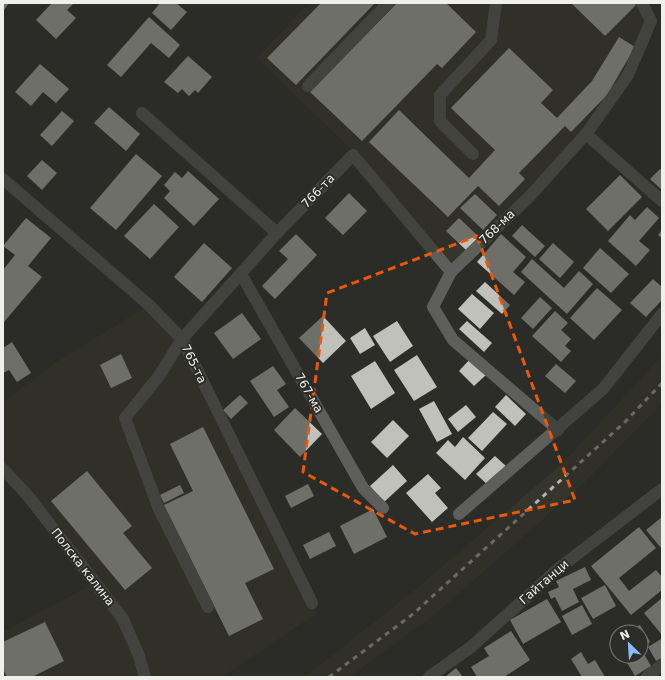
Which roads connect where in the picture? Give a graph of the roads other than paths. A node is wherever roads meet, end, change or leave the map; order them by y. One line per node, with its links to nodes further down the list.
1 (388, 3): 4 (street)
2 (496, 3): 7 (street)
3 (642, 3): 6 (street, 768-ма)
4 (308, 86)
5 (142, 113): 10 (street)
6 (586, 134): 9 (street); 11 (street, 768-ма)
7 (473, 154)
8 (3, 179): 14 (street, 765-та)
9 (662, 201)
10 (278, 234): 11 (street, 766-та); 12 (street, 766-та)
11 (451, 272): 15 (street, 768-ма)
12 (241, 274): 14 (street, 766-та); 18 (street, 767-ма)
13 (662, 314): 15 (street)
14 (182, 339): 20 (street, 765-та); 21 (street, 766-та)
15 (558, 430): 19 (street)
16 (3, 469): 23 (street, Полска калина)
17 (662, 489): 24 (street, Гайтанци)
18 (383, 508)
19 (459, 514)
20 (312, 603)
21 (208, 607)
22 (662, 665): 25 (street)
23 (145, 677)
24 (429, 677)
25 (647, 677)

